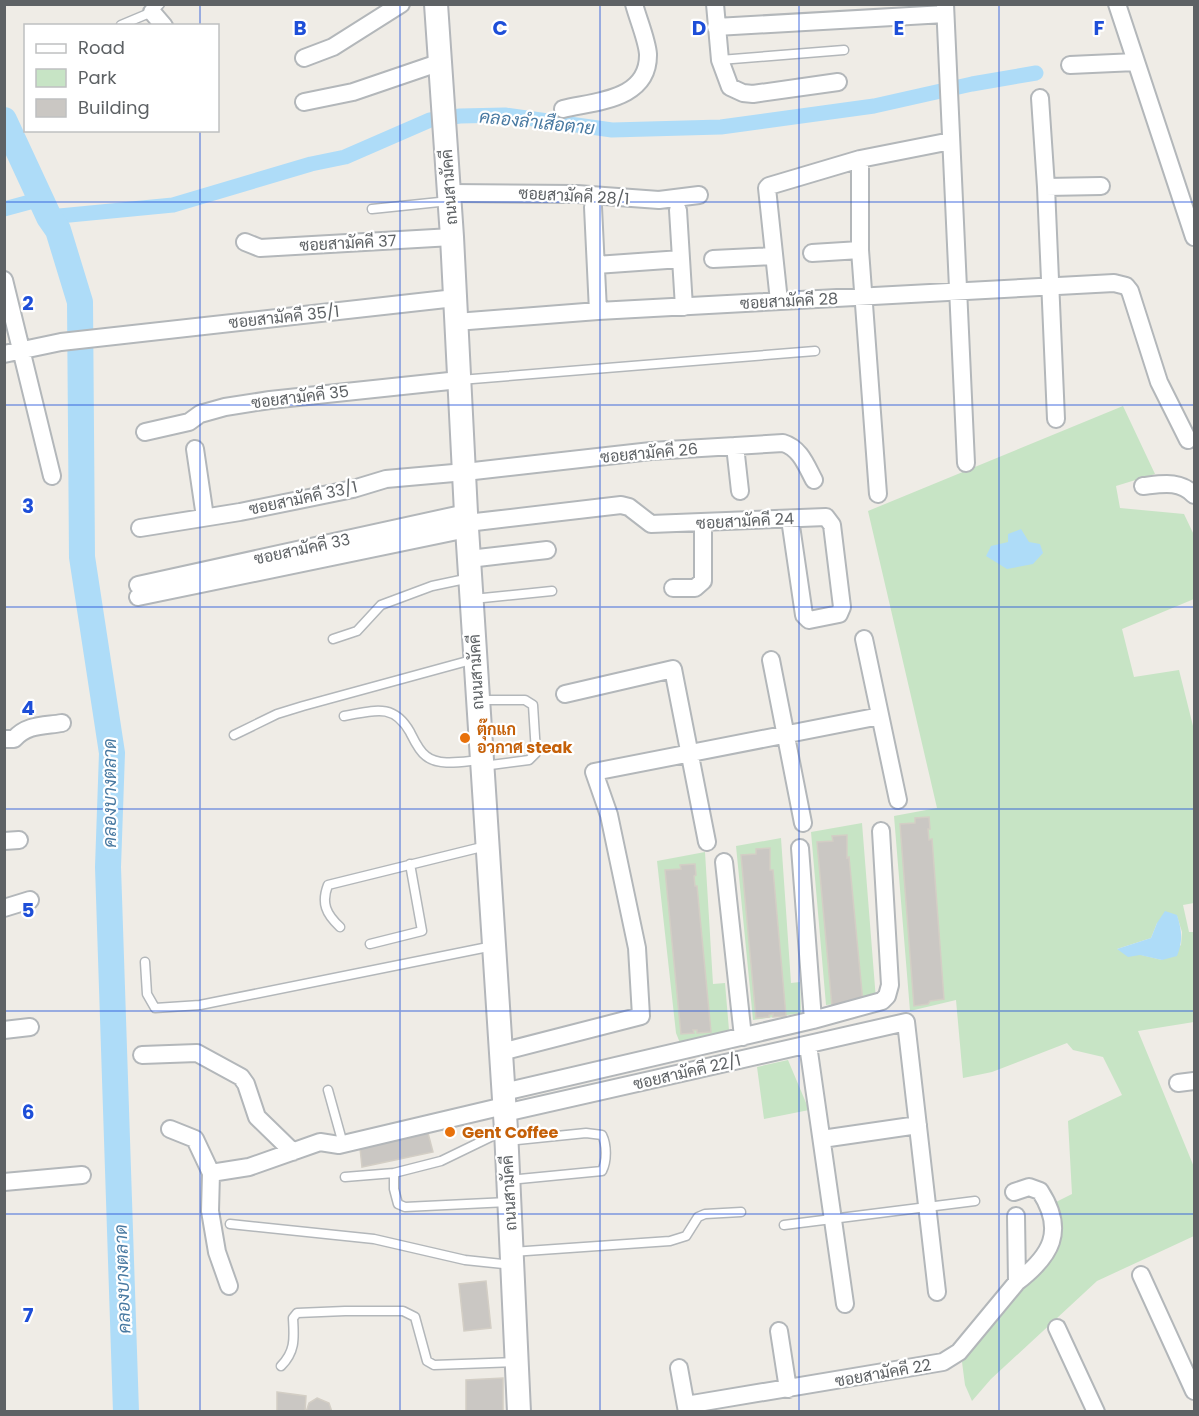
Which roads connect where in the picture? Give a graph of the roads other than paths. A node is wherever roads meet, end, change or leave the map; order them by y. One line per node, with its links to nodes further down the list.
1 (401, 4): 12 (street)
2 (436, 4): 14 (main road, ถนนสามัคคี)
3 (634, 4): 20 (street)
4 (715, 4): 10 (street)
5 (1117, 4): 15 (street)
6 (156, 8): 8 (lane); 9 (street)
7 (945, 9): 10 (street); 21 (street)
8 (123, 24)
9 (163, 24)
10 (716, 27): 13 (street)
11 (844, 50): 13 (lane)
12 (304, 58)
13 (720, 60): 17 (street)
14 (441, 62): 19 (street); 27 (main road, ถนนสามัคคี)
15 (1136, 62): 16 (street); 25 (street)
16 (1070, 65)
17 (837, 82)
18 (1040, 98): 24 (street)
19 (304, 102)
20 (562, 109)
21 (951, 141): 22 (street); 42 (street)
22 (860, 159): 34 (street); 36 (street)
23 (1101, 186): 24 (street)
24 (1046, 187): 41 (street)
25 (1188, 192): 32 (street)
26 (699, 195): 27 (street, ซอยสามัคคี 28/1)
27 (450, 197): 29 (lane); 31 (main road, ถนนสามัคคี)
28 (593, 207): 39 (street)
29 (372, 209)
30 (678, 210): 37 (street)
31 (452, 237): 33 (street, ซอยสามัคคี 37); 44 (main road, ถนนสามัคคี)
32 (1194, 237)
33 (245, 242)
34 (860, 250): 35 (street); 43 (street)
35 (812, 253)
36 (774, 256): 38 (street); 45 (street)
37 (681, 259): 39 (street); 46 (street)
38 (713, 259)
39 (596, 265): 47 (street)
40 (4, 280): 49 (street)
41 (1051, 286): 42 (street, ซอยสามัคคี 28); 53 (street); 55 (street, ซอยสามัคคี 28)
42 (957, 291): 43 (street, ซอยสามัคคี 28); 58 (street)
43 (863, 296): 45 (street, ซอยสามัคคี 28); 64 (street)
44 (455, 298): 48 (main road, ถนนสามัคคี); 49 (street, ซอยสามัคคี 35/1)
45 (779, 301): 46 (street, ซอยสามัคคี 28)
46 (684, 307): 47 (street, ซอยสามัคคี 28)
47 (598, 311): 48 (street, ซอยสามัคคี 28)
48 (456, 322): 52 (main road, ถนนสามัคคี)
49 (22, 351): 51 (street, ซอยสามัคคี 35/1); 60 (street)
50 (815, 351): 52 (lane)
51 (4, 354)
52 (459, 380): 54 (street, ซอยสามัคคี 35); 59 (main road, ถนนสามัคคี)
53 (1056, 419)
54 (145, 432)
55 (1188, 440)
56 (735, 446): 59 (street, ซอยสามัคคี 26); 61 (street, ซอยสามัคคี 26); 63 (street)
57 (195, 449): 66 (street)
58 (966, 463)
59 (465, 472): 66 (street, ซอยสามัคคี 33/1); 68 (main road, ถนนสามัคคี)
60 (52, 476)
61 (814, 480)
62 (1143, 486): 65 (street)
63 (740, 491)
64 (878, 494)
65 (1194, 495)
66 (205, 517): 70 (street, ซอยสามัคคี 33/1)
67 (790, 519): 67 (street, ซอยสามัคคี 24); 69 (street, ซอยสามัคคี 24)
68 (467, 522): 69 (street, ซอยสามัคคี 24); 72 (main road, ถนนสามัคคี); 74 (street, ซอยสามัคคี 24)
69 (703, 523): 73 (street)
70 (140, 528)
71 (547, 550): 72 (street)
72 (471, 579): 75 (lane); 76 (lane); 78 (main road, ถนนสามัคคี)
73 (673, 588)
74 (138, 591)
75 (552, 591)
76 (333, 639)
77 (864, 639): 83 (street)
78 (475, 659): 81 (main road, ถนนสามัคคี); 86 (lane)
79 (771, 660): 85 (street)
80 (565, 694): 88 (street)
81 (478, 700): 89 (main road, ถนนสามัคคี); 89 (lane)
82 (344, 716): 89 (lane)
83 (880, 716): 85 (street); 90 (street)
84 (62, 723): 87 (street)
85 (786, 734): 88 (street); 91 (street)
86 (234, 735)
87 (4, 739)
88 (690, 753): 93 (street); 109 (street)
89 (482, 763): 94 (main road, ถนนสามัคคี)
90 (898, 800)
91 (802, 823)
92 (881, 831): 104 (street)
93 (707, 842)
94 (486, 846): 97 (lane); 102 (main road, ถนนสามัคคี)
95 (800, 848): 104 (street)
96 (724, 862): 107 (street)
97 (410, 864): 100 (lane); 101 (lane)
98 (30, 900): 99 (street)
99 (4, 908)
100 (340, 927)
101 (370, 944)
102 (493, 946): 103 (lane); 109 (main road, ถนนสามัคคี)
103 (145, 962)
104 (813, 1020): 107 (street)
105 (30, 1027): 106 (street)
106 (4, 1030)
107 (743, 1037): 112 (street)
108 (808, 1045): 112 (street, ซอยสามัคคี 22/1); 113 (street, ซอยสามัคคี 22/1); 115 (street)
109 (501, 1052): 112 (main road, ถนนสามัคคี)
110 (142, 1055): 117 (street)
111 (328, 1090): 116 (lane)
112 (505, 1117): 116 (street); 119 (lane); 123 (main road, ถนนสามัคคี); 123 (lane)
113 (918, 1125): 115 (street); 126 (street)
114 (170, 1129): 118 (street)
115 (822, 1139): 129 (street)
116 (343, 1144): 117 (street)
117 (293, 1152): 118 (street)
118 (211, 1173): 135 (street)
119 (394, 1173): 121 (lane); 123 (lane)
120 (82, 1175): 122 (street)
121 (345, 1177)
122 (4, 1182)
123 (509, 1191): 132 (main road, ถนนสามัคคี)
124 (1014, 1192): 134 (street, ซอยสามัคคี 22)
125 (975, 1201): 126 (lane)
126 (927, 1206): 129 (lane); 136 (street)
127 (741, 1212): 132 (lane)
128 (1016, 1216): 134 (street)
129 (833, 1218): 131 (lane); 137 (street)
130 (230, 1224): 132 (lane)
131 (784, 1225)
132 (512, 1258): 140 (main road, ถนนสามัคคี)
133 (1141, 1275): 144 (street)
134 (1017, 1282): 143 (street, ซอยสามัคคี 22)
135 (229, 1286)
136 (937, 1292)
137 (844, 1304)
138 (1057, 1328): 147 (street)
139 (779, 1331): 143 (street)
140 (518, 1362): 141 (lane); 146 (main road, ถนนสามัคคี)
141 (281, 1366)
142 (679, 1368): 145 (street, ซอยสามัคคี 22)
143 (788, 1389): 145 (street, ซอยสามัคคี 22)
144 (1194, 1391)
145 (686, 1408)
146 (519, 1412)
147 (1095, 1412)

